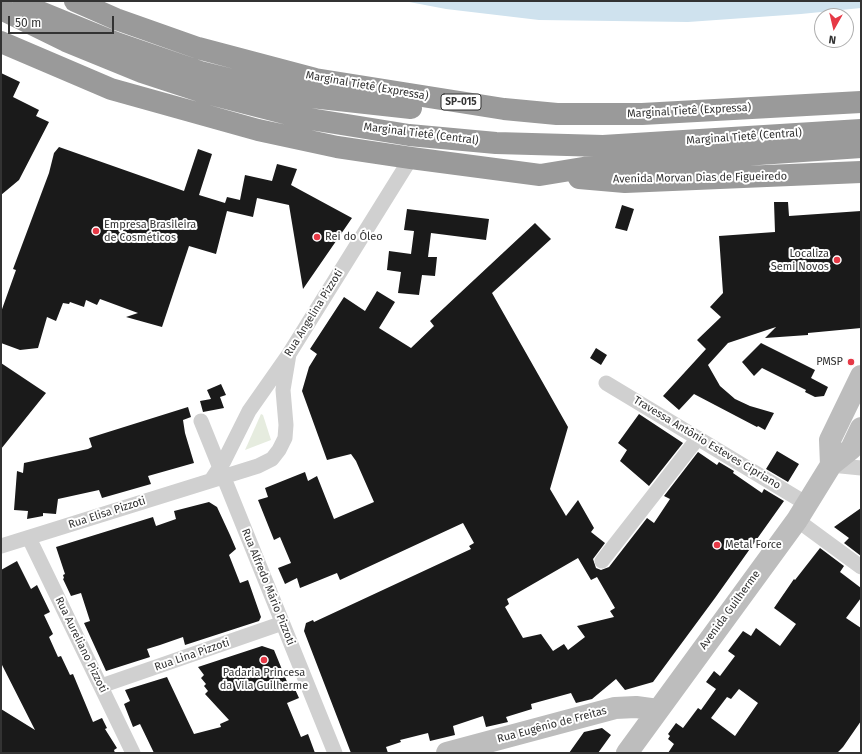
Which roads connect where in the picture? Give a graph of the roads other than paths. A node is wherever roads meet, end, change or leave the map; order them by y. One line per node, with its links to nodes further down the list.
1 (15, 1): 6 (highway)
2 (75, 1): 6 (highway, Marginal Tietê (Expressa) / SP-015)
3 (1, 9): 7 (highway, Marginal Tietê (Central))
4 (1, 42): 9 (highway)
5 (861, 102): 6 (highway, Marginal Tietê (Expressa) / SP-015)
6 (504, 108)
7 (861, 130)
8 (861, 147): 11 (highway)
9 (411, 158): 11 (highway); 12 (street, Rua Angelina Pizzoti)
10 (861, 172): 11 (highway, Avenida Morvan Dias de Figueiredo)
11 (540, 175)
12 (289, 354): 20 (street, Rua Angelina Pizzoti); 20 (street, Rua Elisa Pizzoti)
13 (861, 376): 18 (street)
14 (606, 383): 17 (street, Travessa Antônio Esteves Cipriano)
15 (201, 422): 20 (street, Rua Alfredo Mário Pizzoti)
16 (861, 428): 18 (street, Avenida Guilherme)
17 (698, 438): 21 (street, Travessa Antônio Esteves Cipriano); 24 (street)
18 (831, 465): 19 (street); 21 (street, Avenida Guilherme)
19 (861, 468)
20 (218, 474): 22 (street, Rua Elisa Pizzoti); 26 (street, Rua Alfredo Mário Pizzoti)
21 (802, 512): 25 (street, Travessa Antônio Esteves Cipriano); 28 (street, Avenida Guilherme)
22 (29, 538): 23 (street, Rua Elisa Pizzoti); 27 (street, Rua Aureliano Pizzoti)
23 (1, 546)
24 (602, 561)
25 (861, 567)
26 (282, 622): 27 (street, Rua Lina Pizzoti); 30 (street, Rua Alfredo Mário Pizzoti)
27 (100, 686): 29 (street, Rua Aureliano Pizzoti)
28 (658, 710): 31 (street, Rua Eugênio de Freitas); 32 (street, Avenida Guilherme)
29 (133, 753)
30 (335, 753)
31 (447, 753)
32 (627, 753)

